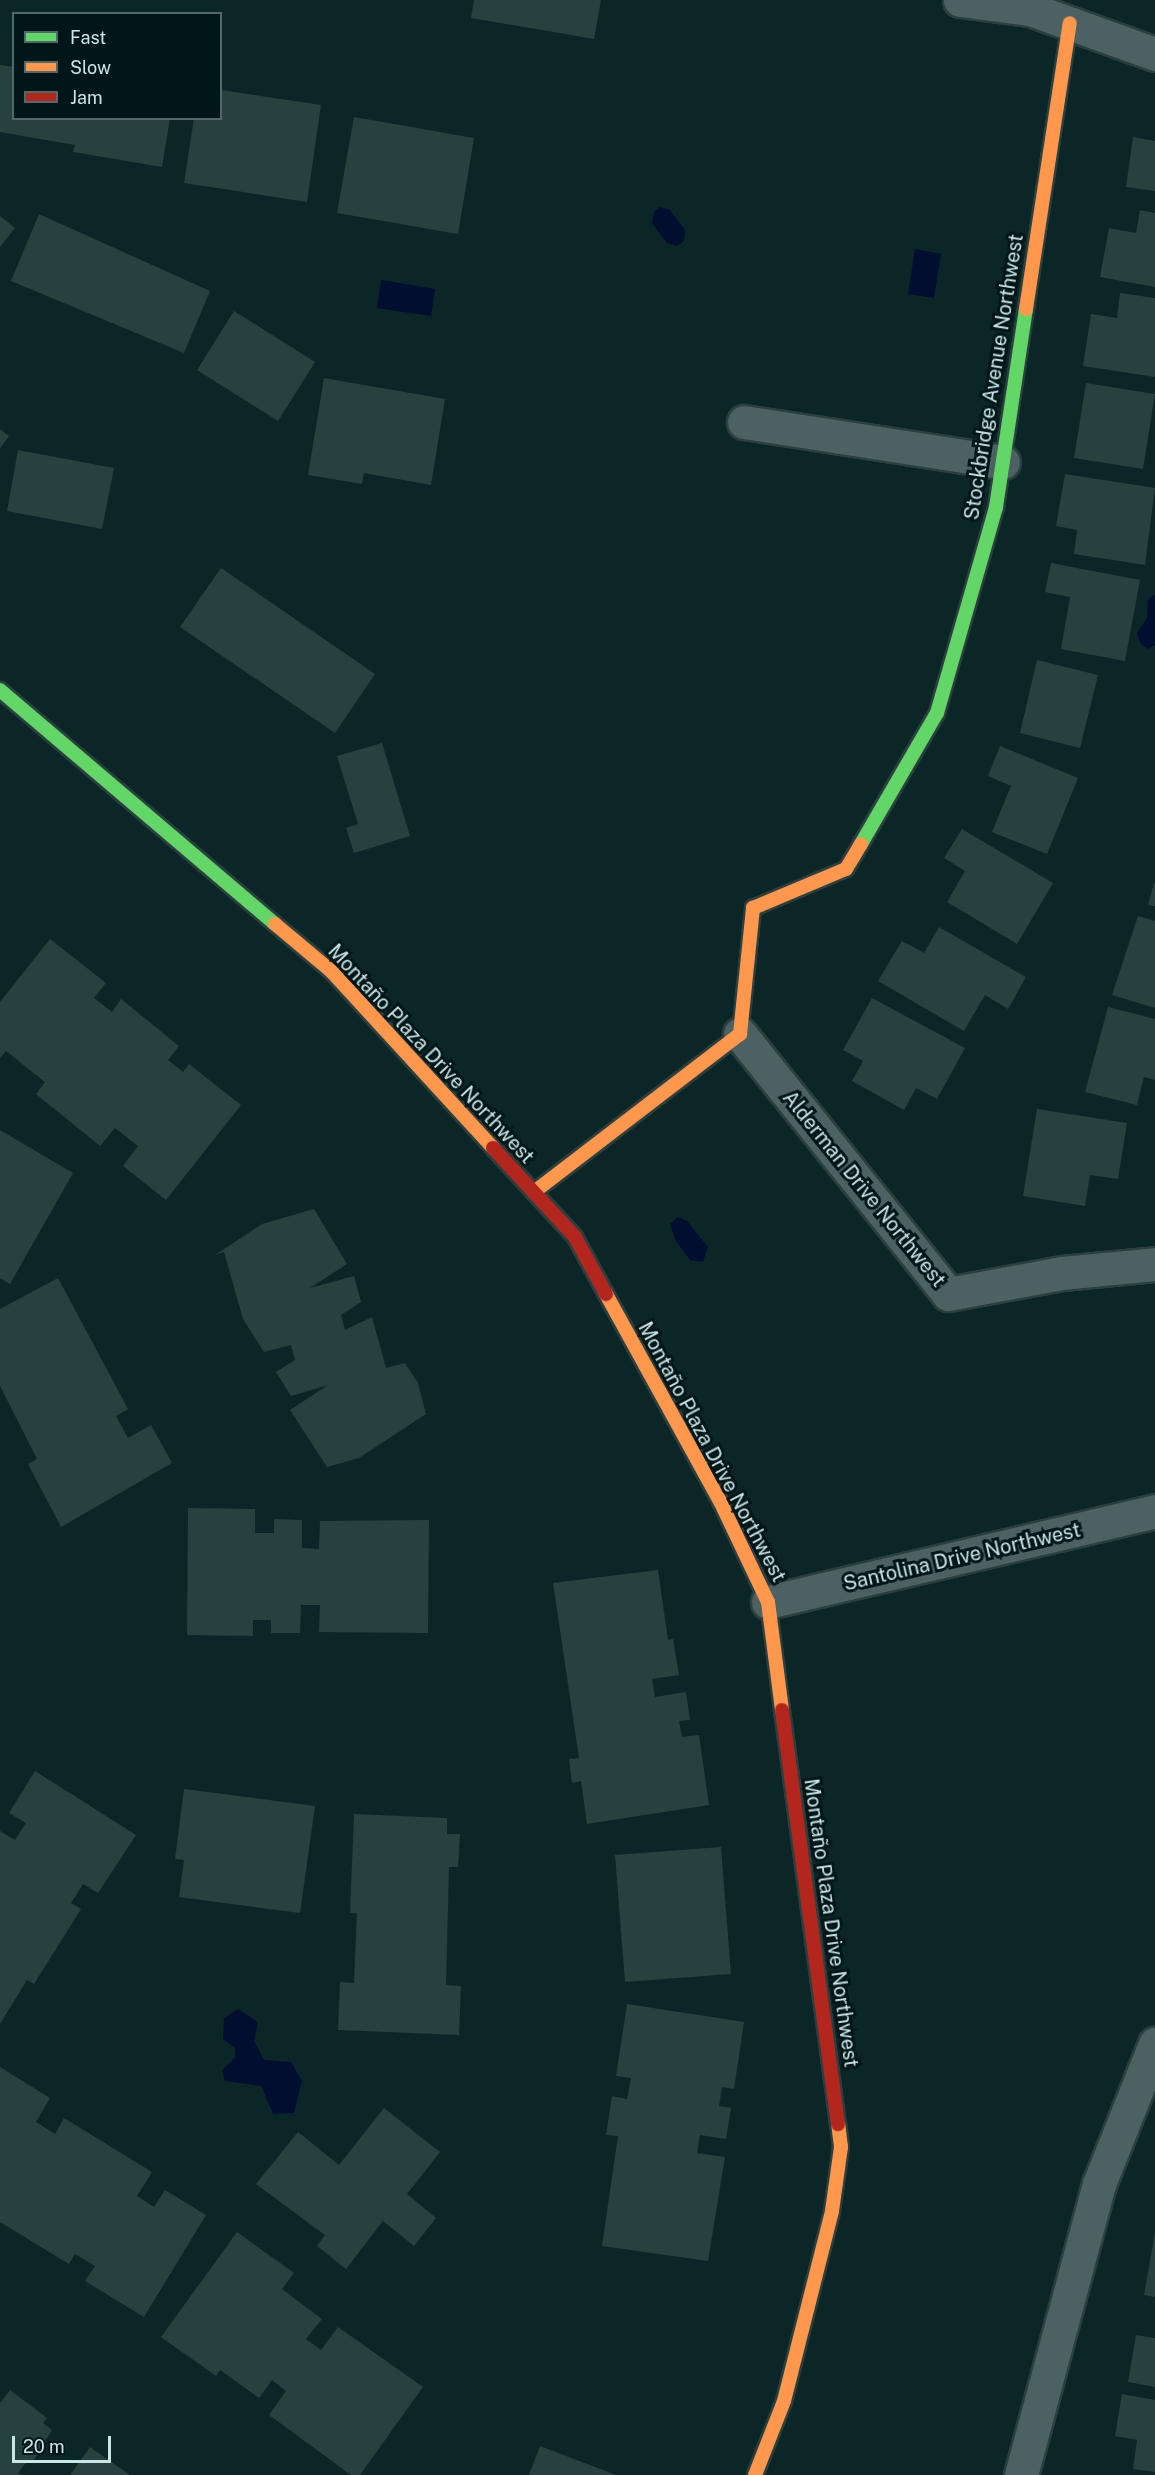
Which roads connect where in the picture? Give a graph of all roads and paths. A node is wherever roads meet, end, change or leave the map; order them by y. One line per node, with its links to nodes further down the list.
1 (960, 0): 2 (street)
2 (1070, 23): 3 (street); 5 (street, Stockbridge Avenue Northwest)
3 (1155, 54)
4 (744, 422): 5 (street)
5 (1003, 462): 7 (street, Stockbridge Avenue Northwest)
6 (0, 690): 8 (street, Montaño Plaza Drive Northwest)
7 (740, 1034): 8 (street); 9 (street, Alderman Drive Northwest)
8 (534, 1192): 11 (street, Montaño Plaza Drive Northwest)
9 (1155, 1264)
10 (1155, 1511): 11 (street, Santolina Drive Northwest)
11 (768, 1602): 13 (street, Montaño Plaza Drive Northwest)
12 (1155, 2044): 14 (street)
13 (755, 2475)
14 (1021, 2475)

